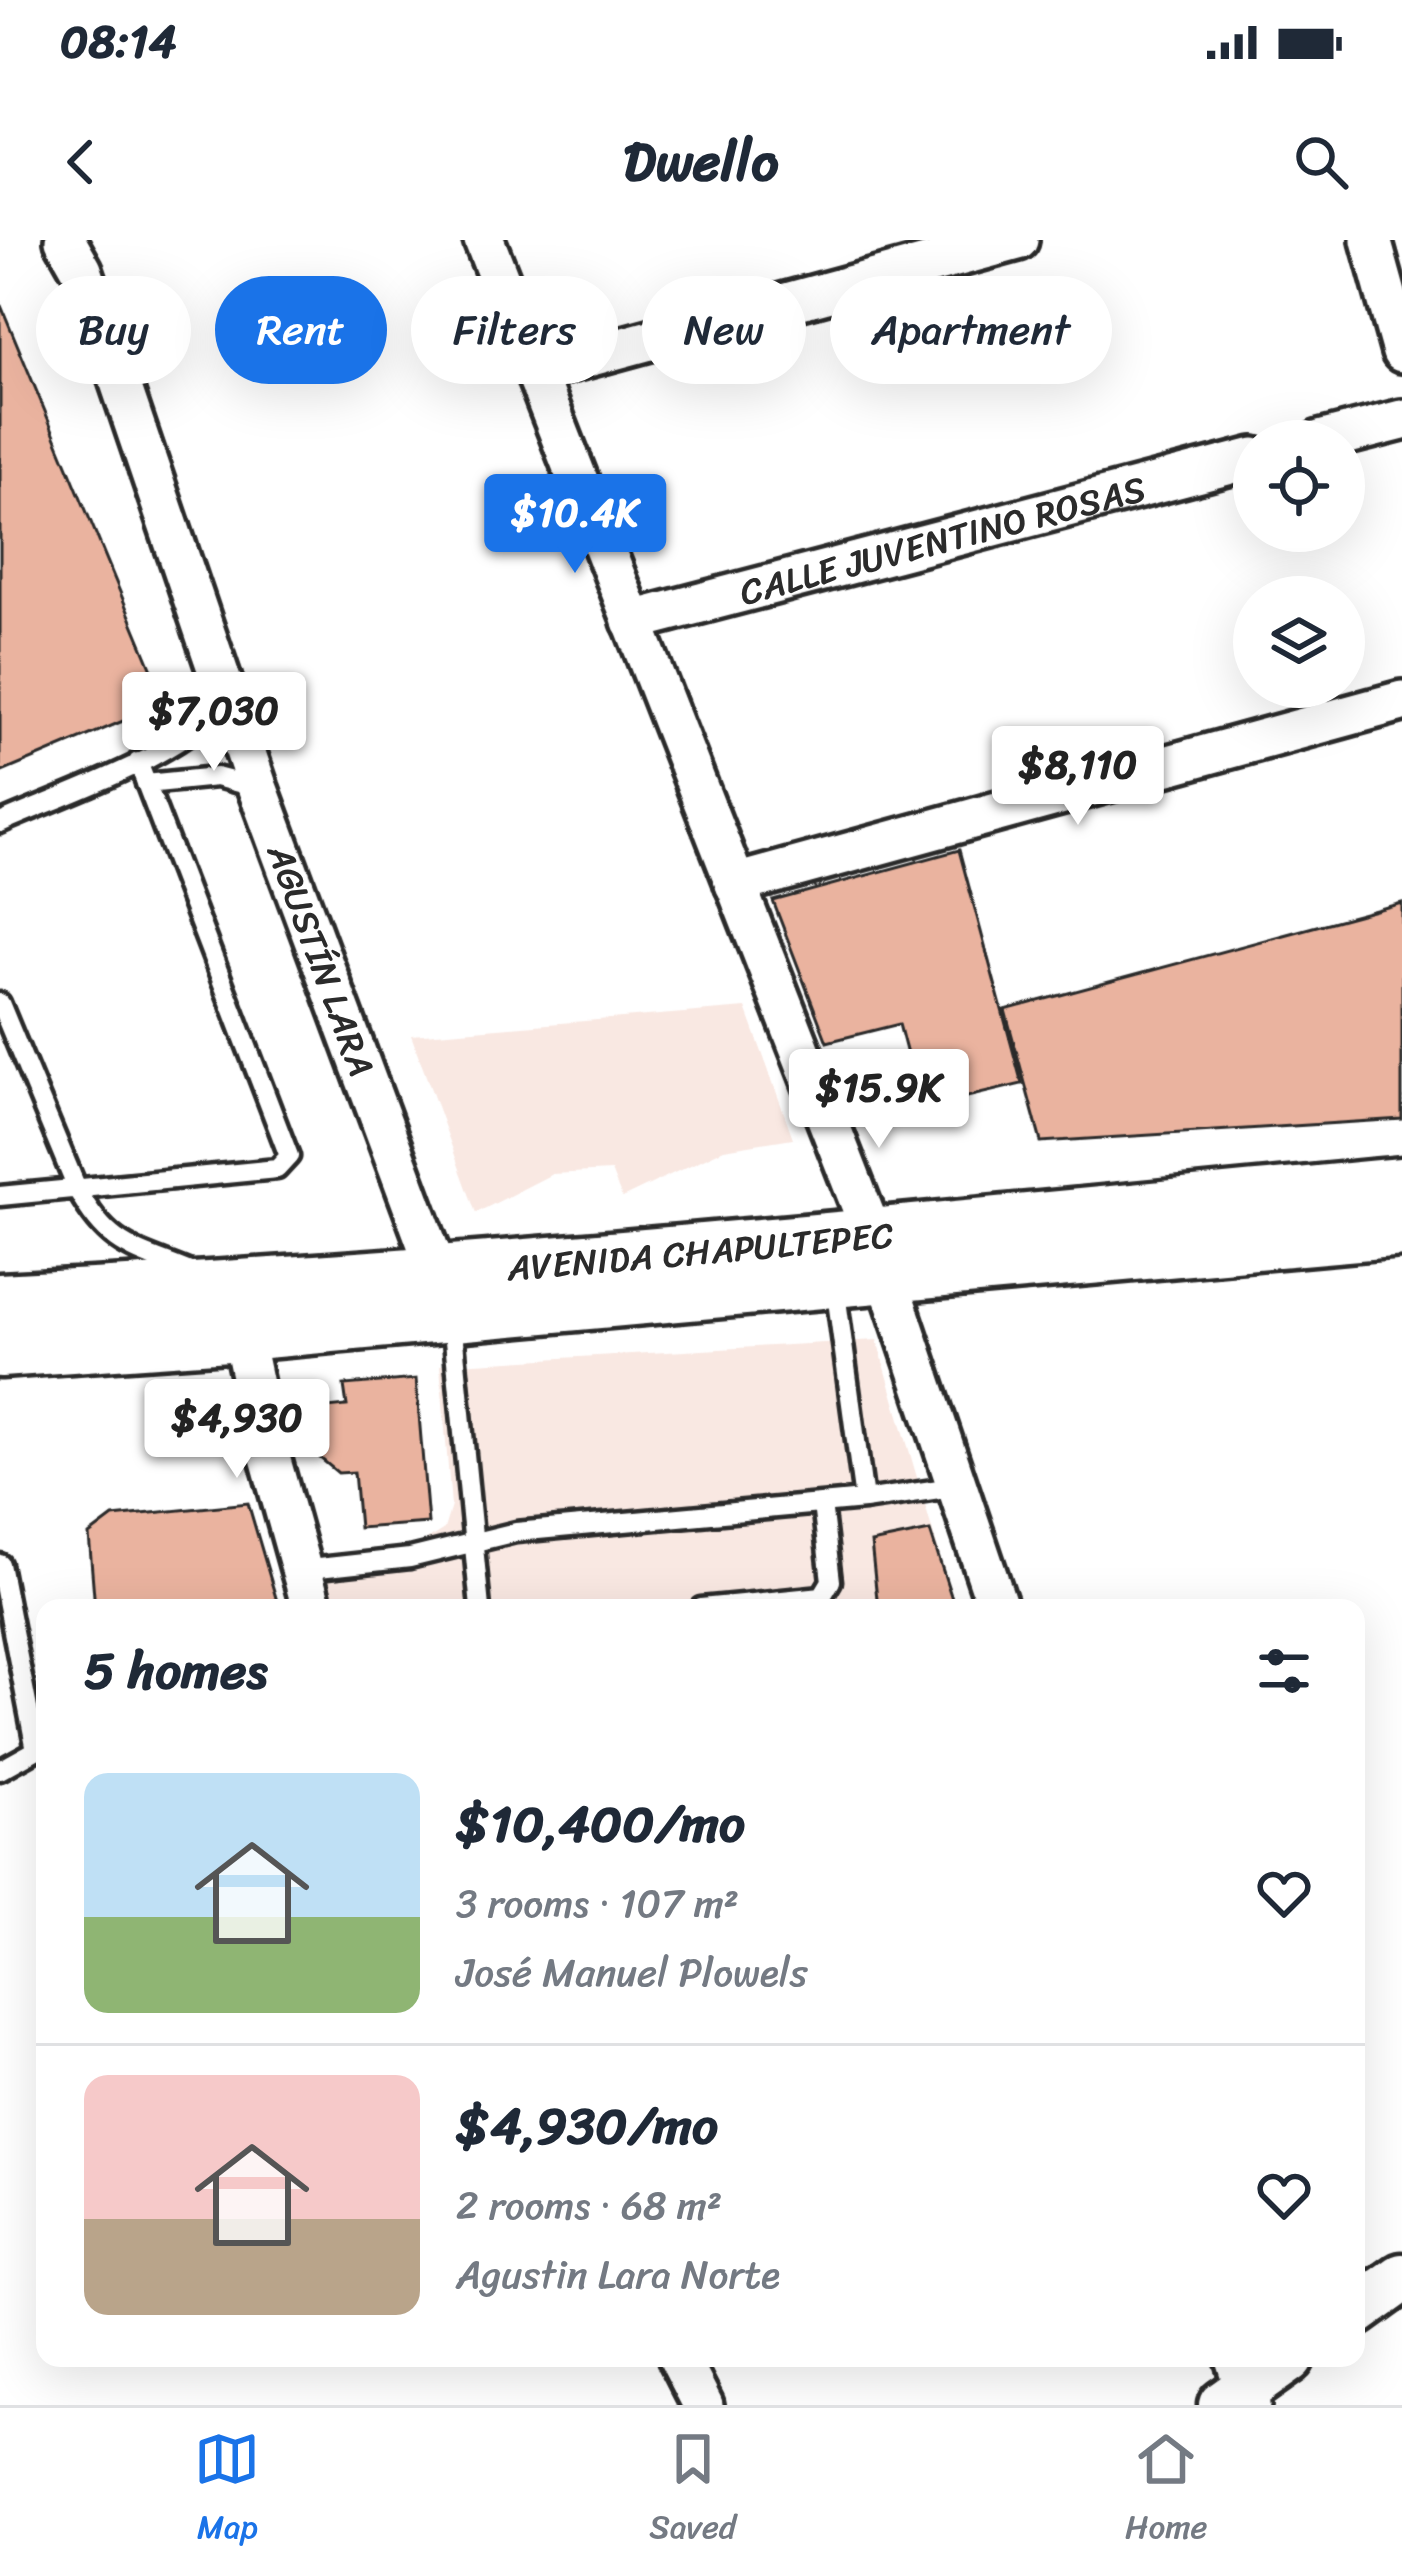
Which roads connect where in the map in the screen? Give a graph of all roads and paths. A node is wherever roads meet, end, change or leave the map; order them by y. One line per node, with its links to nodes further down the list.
1 (65, 240): 13 (street, AGUSTÍN LARA)
2 (484, 240): 5 (street)
3 (1018, 240): 6 (street)
4 (1371, 240): 7 (street)
5 (498, 276)
6 (618, 349)
7 (1402, 352)
8 (541, 384): 12 (street)
9 (1402, 420): 10 (street)
10 (1365, 429)
11 (1233, 464): 12 (street, CALLE JUVENTINO ROSAS)
12 (632, 621): 19 (street)
13 (226, 695): 15 (lane); 17 (street, AGUSTÍN LARA)
14 (1402, 701): 19 (street)
15 (138, 762): 16 (lane); 18 (lane)
16 (146, 784): 17 (lane); 22 (lane)
17 (258, 789): 26 (street, AGUSTÍN LARA)
18 (0, 823)
19 (735, 884): 25 (street)
20 (0, 1003): 22 (lane)
21 (1402, 1185): 25 (main road, AVENIDA CHAPULTEPEC)
22 (78, 1191): 23 (lane); 28 (lane)
23 (0, 1196)
24 (1402, 1229): 25 (main road)
25 (856, 1257): 26 (main road, AVENIDA CHAPULTEPEC); 30 (street); 31 (lane)
26 (446, 1293): 28 (main road); 28 (main road, AVENIDA CHAPULTEPEC); 33 (lane)
27 (0, 1301): 28 (main road, AVENIDA CHAPULTEPEC)
28 (238, 1312): 29 (main road); 35 (street)
29 (0, 1350)
30 (960, 1486): 31 (lane); 39 (street)
31 (864, 1500): 32 (lane)
32 (822, 1504): 33 (lane); 38 (lane)
33 (474, 1540): 35 (lane); 37 (lane)
34 (0, 1564): 40 (lane)
35 (300, 1570): 36 (street)
36 (309, 1599)
37 (479, 1599)
38 (792, 1599)
39 (995, 1599)
40 (36, 1730)
41 (36, 1750): 42 (lane)
42 (0, 1770)
43 (1402, 2278): 44 (street)
44 (1365, 2305)
45 (682, 2367): 48 (street)
46 (1274, 2367): 47 (street)
47 (1238, 2389)
48 (694, 2401)

